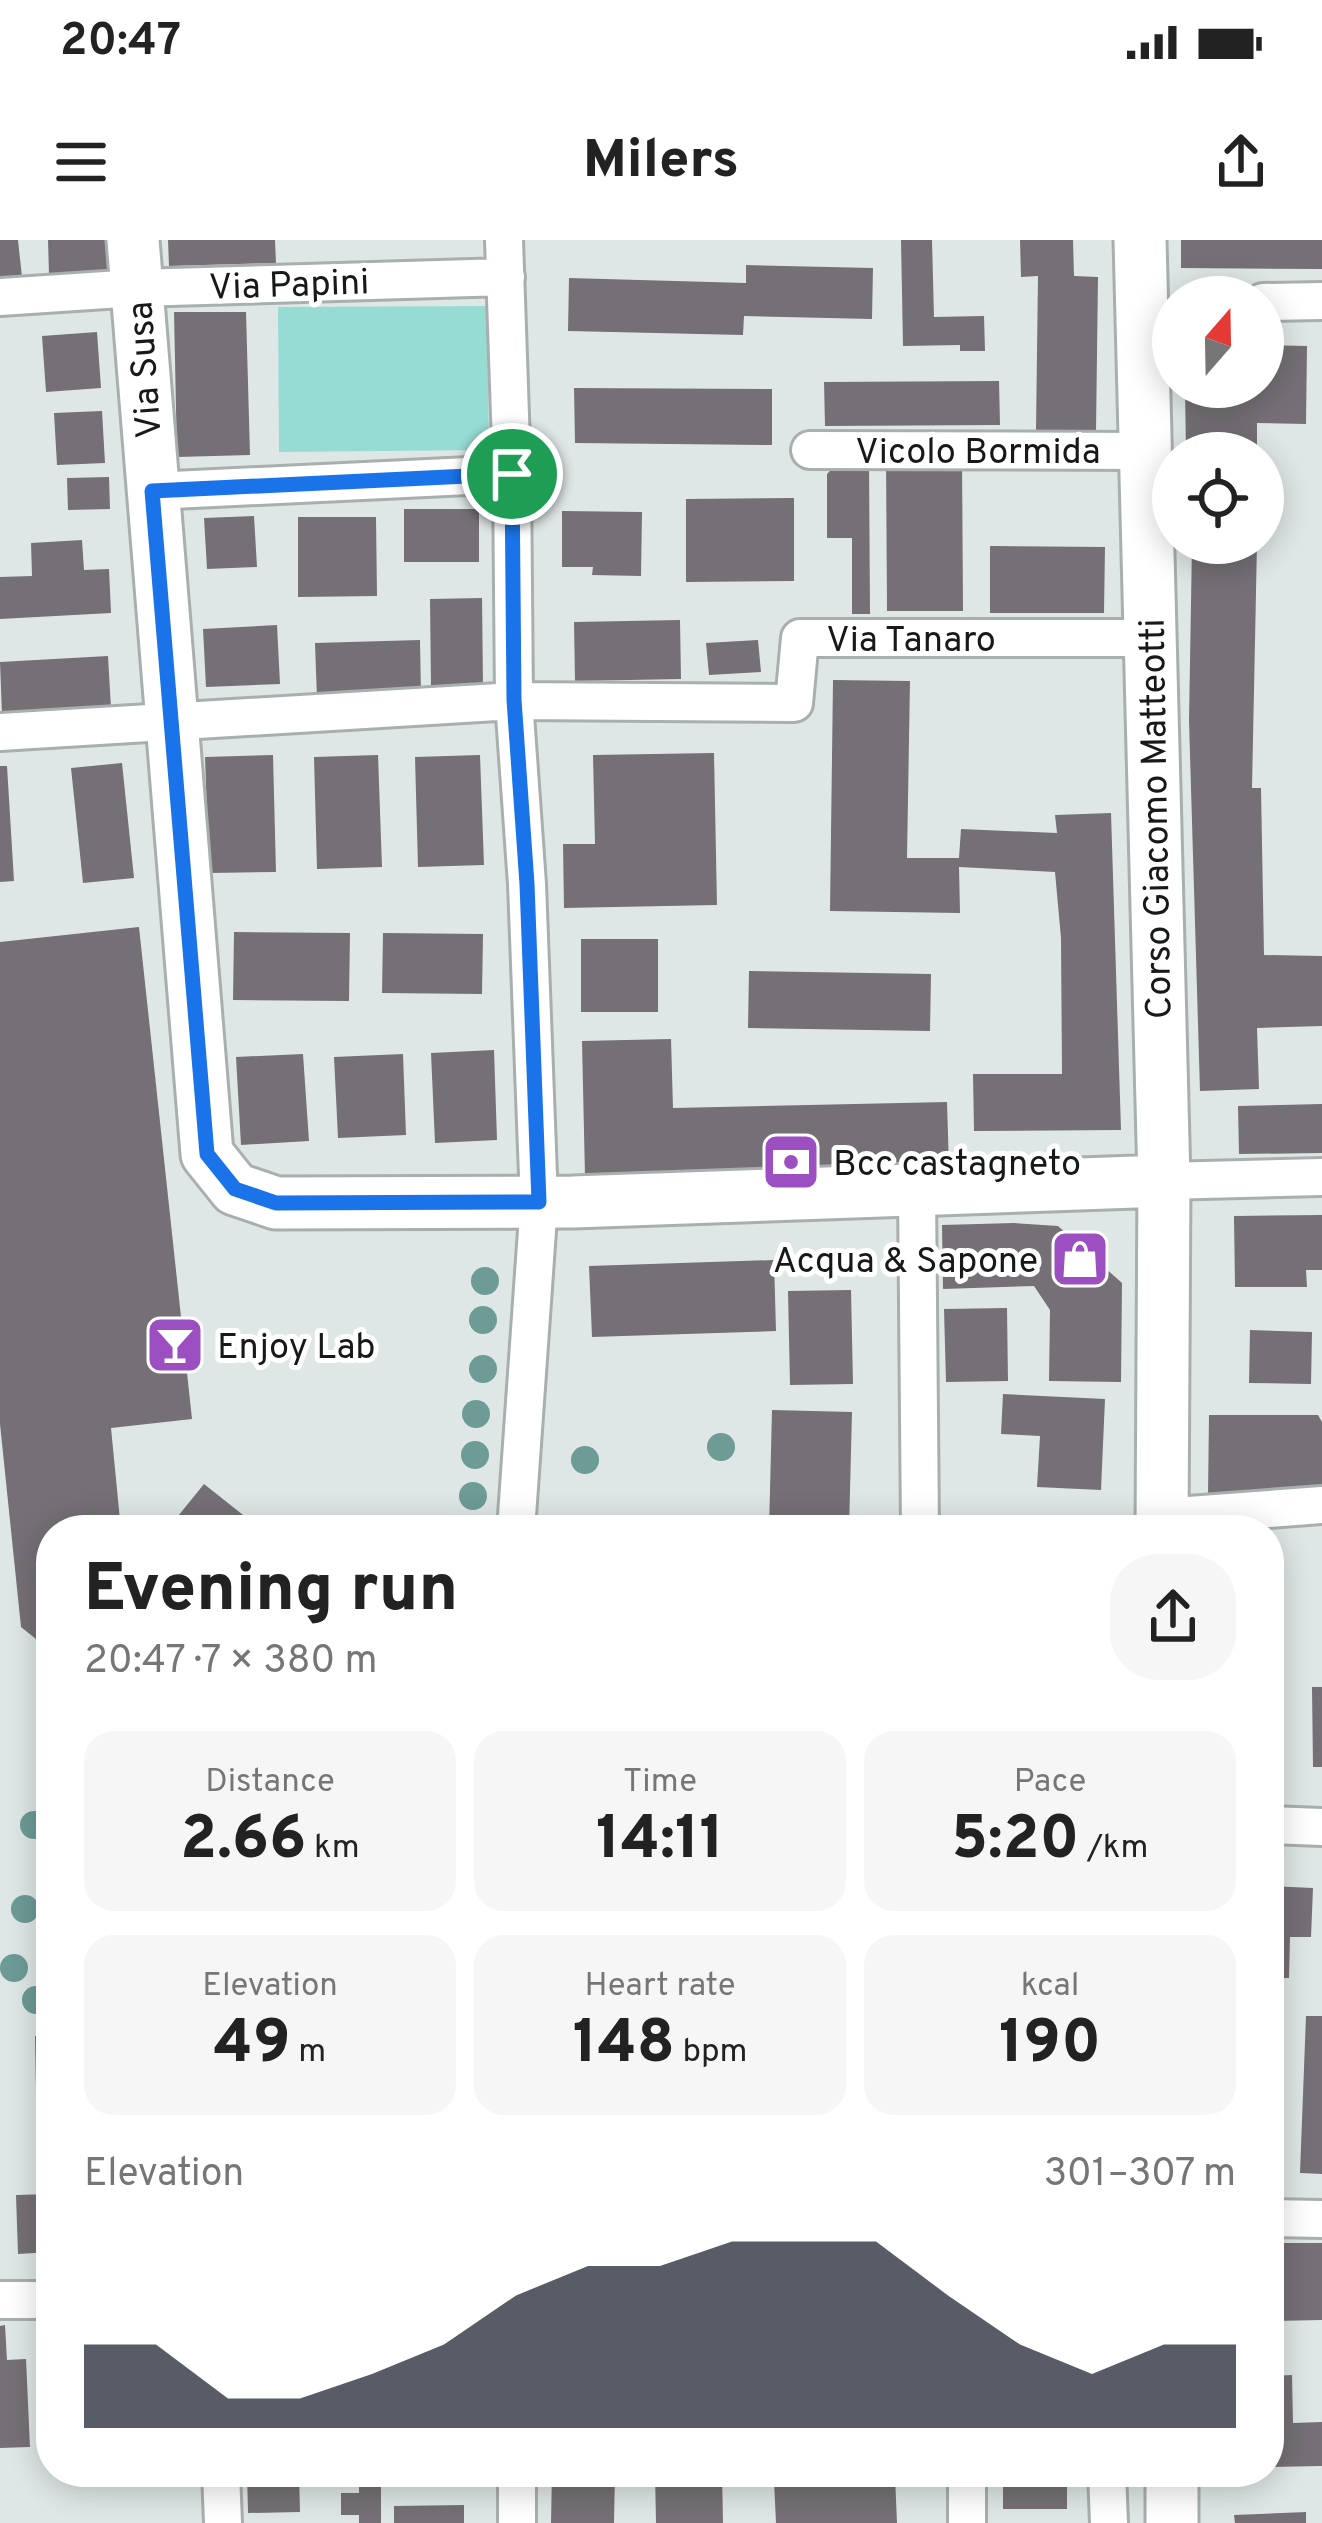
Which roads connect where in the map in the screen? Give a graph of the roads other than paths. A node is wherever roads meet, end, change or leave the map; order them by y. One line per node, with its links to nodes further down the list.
1 (504, 240): 4 (street)
2 (1140, 240): 5 (street, Corso Giacomo Matteotti)
3 (135, 264): 4 (street, Via Papini); 6 (street, Via Papini); 13 (street, Via Susa)
4 (506, 277): 12 (street)
5 (1152, 285)
6 (0, 297)
7 (1322, 301): 8 (street)
8 (1284, 302)
9 (1152, 365): 11 (street, Corso Giacomo Matteotti)
10 (810, 450): 11 (street, Vicolo Bormida)
11 (1145, 451): 14 (street, Corso Giacomo Matteotti)
12 (512, 474): 13 (street); 15 (street)
13 (152, 491): 16 (street, Via Susa)
14 (1150, 638): 15 (street, Via Tanaro); 19 (street, Corso Giacomo Matteotti)
15 (514, 700): 16 (street); 21 (street)
16 (169, 722): 17 (street); 21 (street, Via Susa)
17 (0, 732)
18 (1322, 1177): 19 (street)
19 (1164, 1181): 20 (street); 25 (street, Corso Giacomo Matteotti)
20 (917, 1190): 21 (street); 24 (street)
21 (539, 1202): 23 (street)
22 (1322, 1505): 26 (street)
23 (518, 1515)
24 (920, 1515)
25 (1162, 1515)
26 (1233, 1515)
27 (1284, 1826): 28 (street)
28 (1322, 1827)
29 (1284, 2218): 30 (street)
30 (1322, 2219)
31 (0, 2300): 32 (street)
32 (36, 2300)
33 (222, 2487): 38 (street)
34 (517, 2487): 39 (street)
35 (967, 2487): 40 (street)
36 (1108, 2487): 41 (street)
37 (1172, 2487): 42 (street)
38 (223, 2523)
39 (517, 2523)
40 (967, 2523)
41 (1109, 2523)
42 (1172, 2523)

